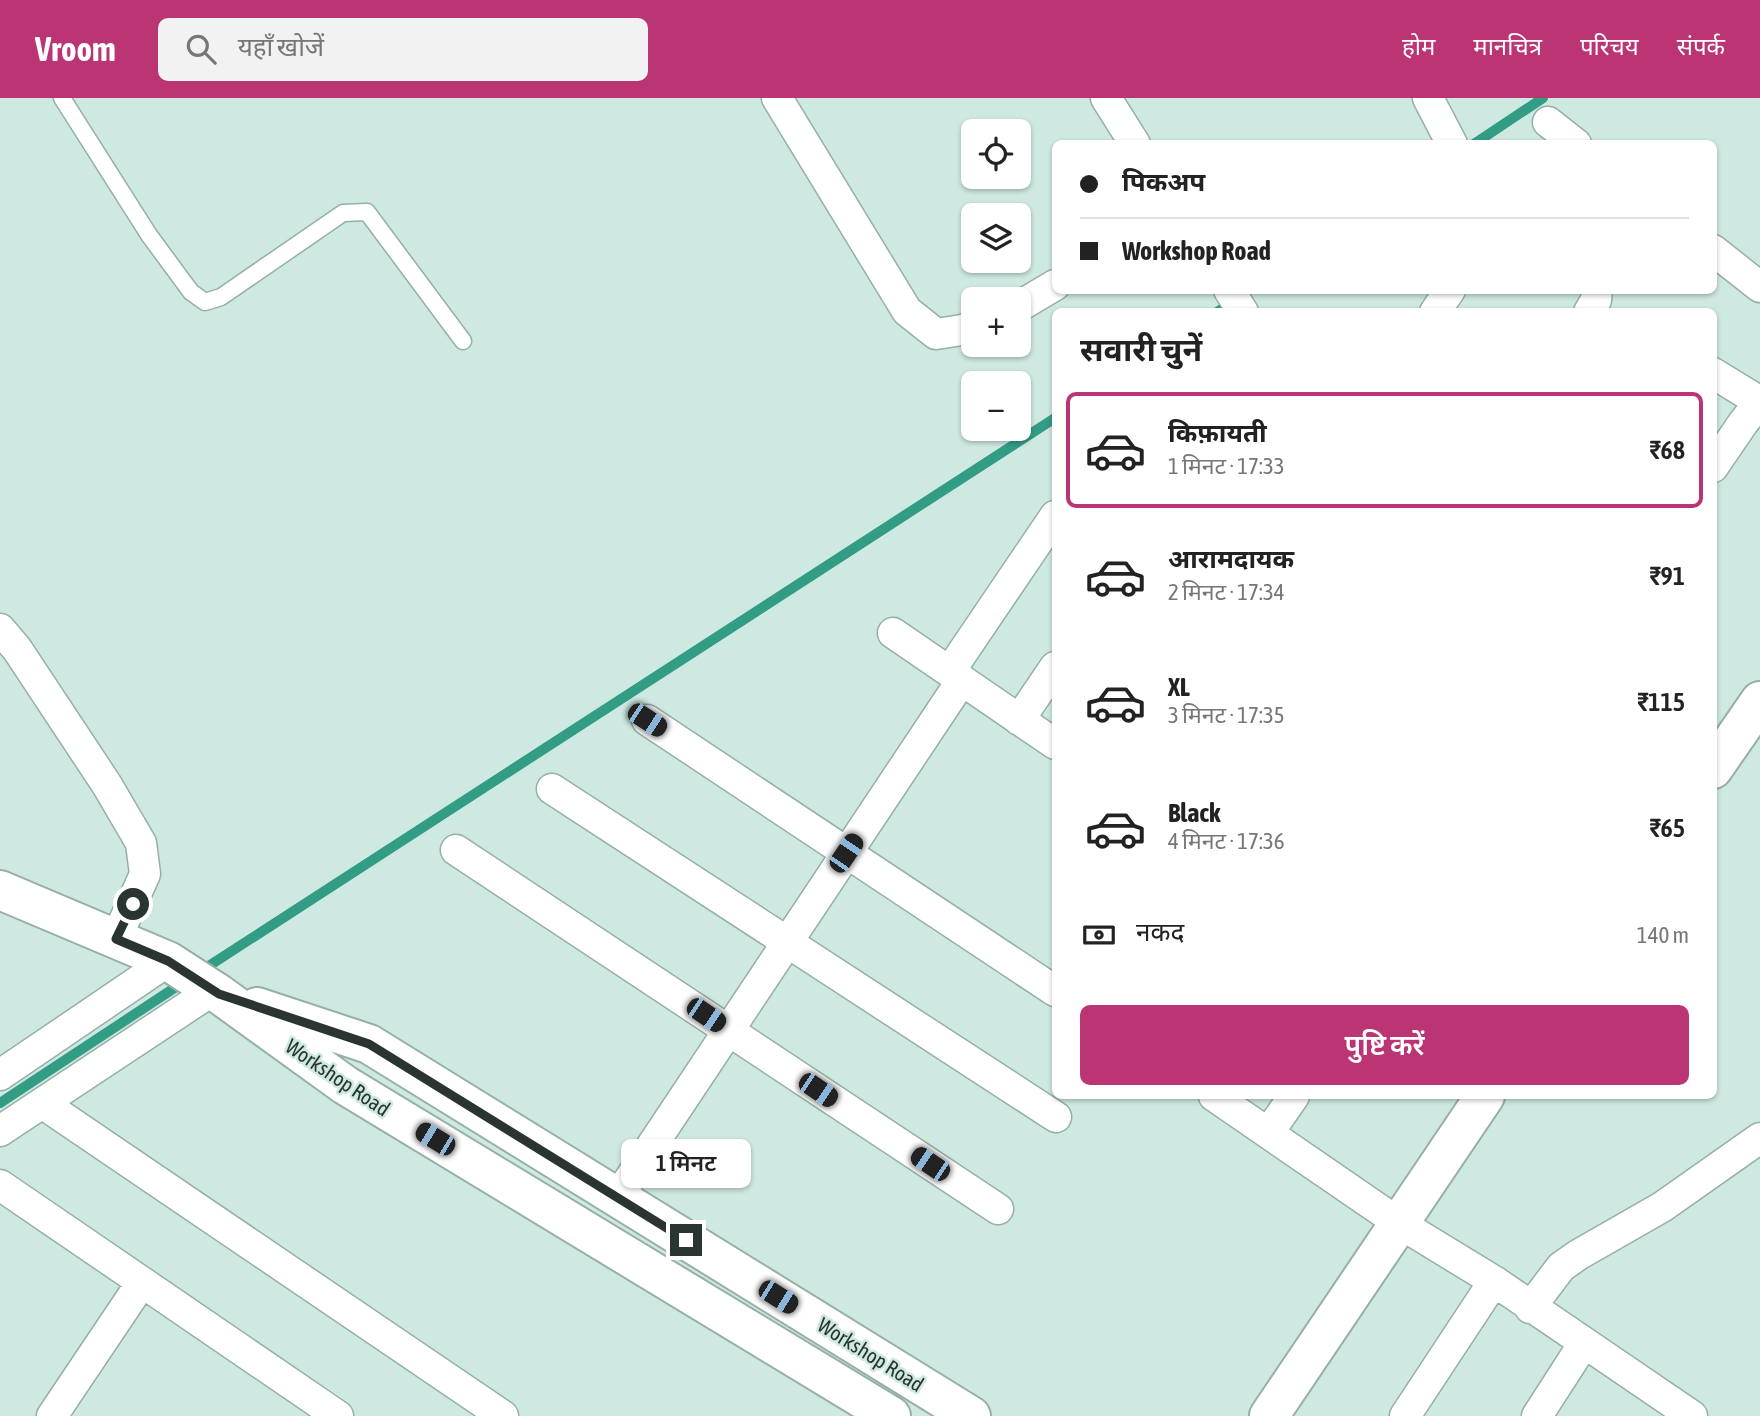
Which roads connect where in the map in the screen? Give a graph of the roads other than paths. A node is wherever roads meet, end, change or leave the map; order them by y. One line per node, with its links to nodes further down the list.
1 (62, 98): 14 (lane)
2 (777, 98): 13 (street)
3 (1106, 98): 6 (street)
4 (1429, 98): 7 (street)
5 (1548, 122): 8 (street)
6 (1132, 140)
7 (1450, 140)
8 (1571, 140)
9 (1717, 253): 11 (street)
10 (1052, 287): 12 (street)
11 (1760, 287)
12 (1031, 302)
13 (961, 330)
14 (463, 341)
15 (1717, 375): 16 (street)
16 (1717, 461)
17 (1052, 521): 21 (street)
18 (0, 629): 31 (street)
19 (893, 632): 21 (street)
20 (1052, 671): 23 (street)
21 (956, 676): 23 (street); 29 (street)
22 (647, 720): 29 (street)
23 (1019, 720): 25 (street)
24 (1755, 720): 26 (main road)
25 (1052, 742)
26 (1717, 764)
27 (552, 789): 32 (street)
28 (456, 850): 35 (street)
29 (846, 853): 32 (street); 34 (street)
30 (0, 890): 31 (main road, Workshop Road)
31 (116, 939): 33 (main road, Workshop Road)
32 (787, 942): 35 (street); 41 (street)
33 (197, 980): 36 (street); 40 (street); 46 (main road, Workshop Road); 56 (main road, Workshop Road)
34 (1052, 989)
35 (729, 1030): 46 (street); 47 (street)
36 (0, 1075)
37 (1219, 1099): 43 (street)
38 (1292, 1099): 43 (street)
39 (1483, 1099): 48 (main road)
40 (42, 1103): 42 (street); 55 (street)
41 (1056, 1117)
42 (0, 1131)
43 (1269, 1132): 48 (street)
44 (1760, 1138): 51 (street)
45 (0, 1185): 49 (street)
46 (617, 1198): 57 (main road, Workshop Road)
47 (998, 1209)
48 (1399, 1223): 50 (street); 58 (main road)
49 (142, 1282): 53 (street); 54 (street)
50 (1494, 1282): 51 (street); 59 (street)
51 (1530, 1308): 52 (street)
52 (1584, 1343): 60 (street); 61 (street)
53 (52, 1416)
54 (338, 1416)
55 (503, 1416)
56 (891, 1416)
57 (971, 1416)
58 (1269, 1416)
59 (1405, 1416)
60 (1537, 1416)
61 (1692, 1416)

